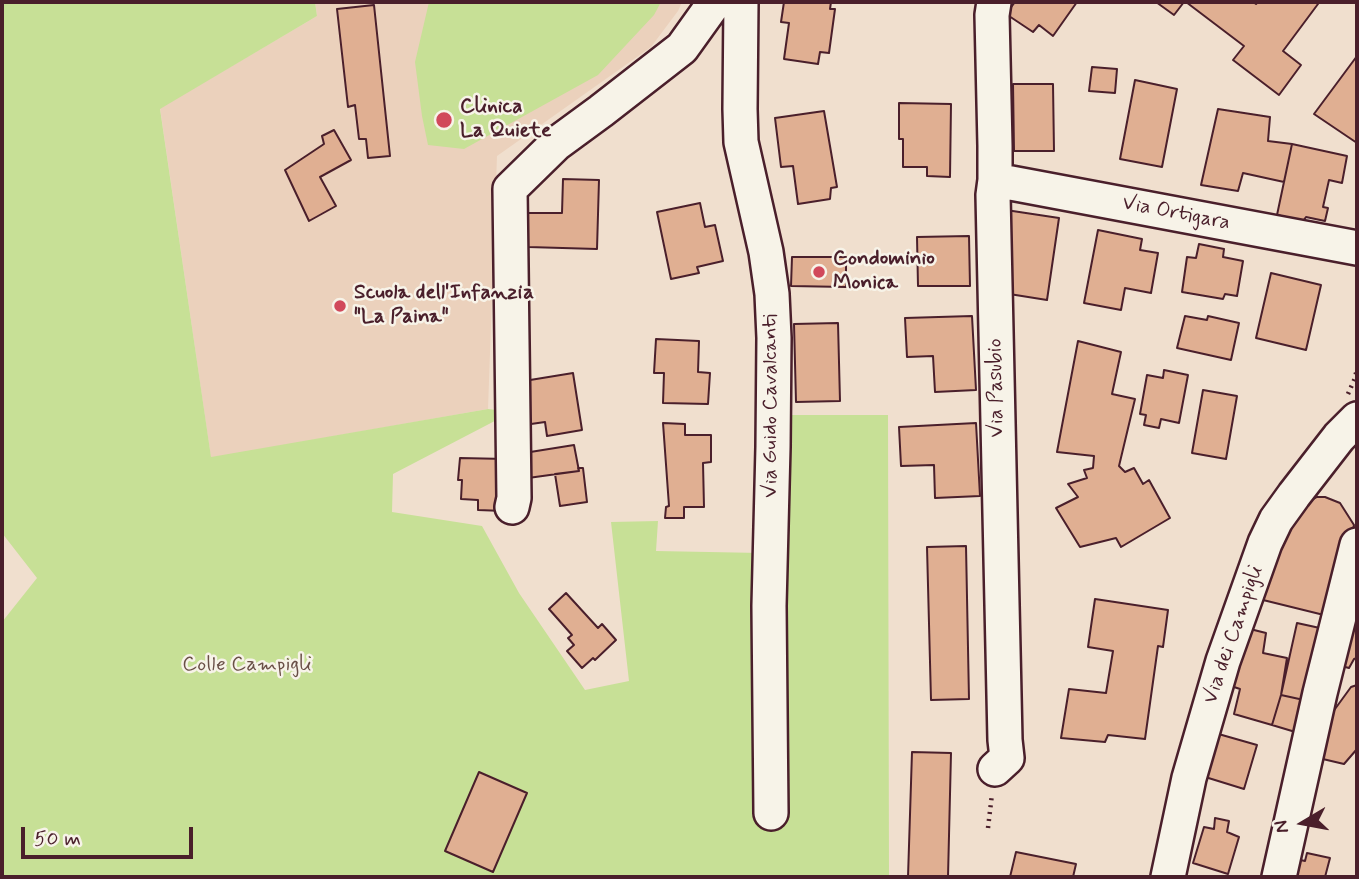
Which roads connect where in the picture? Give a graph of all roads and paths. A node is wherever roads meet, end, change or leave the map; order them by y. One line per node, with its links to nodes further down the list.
1 (715, 2): 7 (street)
2 (741, 2): 10 (street, Via Guido Cavalcanti)
3 (994, 2): 4 (street, Via Pasubio)
4 (995, 180): 5 (street, Via Ortigara); 9 (street, Via Pasubio)
5 (1357, 248)
6 (1357, 419): 11 (street, Via dei Campigli)
7 (512, 507)
8 (1357, 545): 12 (street)
9 (995, 769)
10 (771, 813)
11 (1168, 877)
12 (1279, 877)

